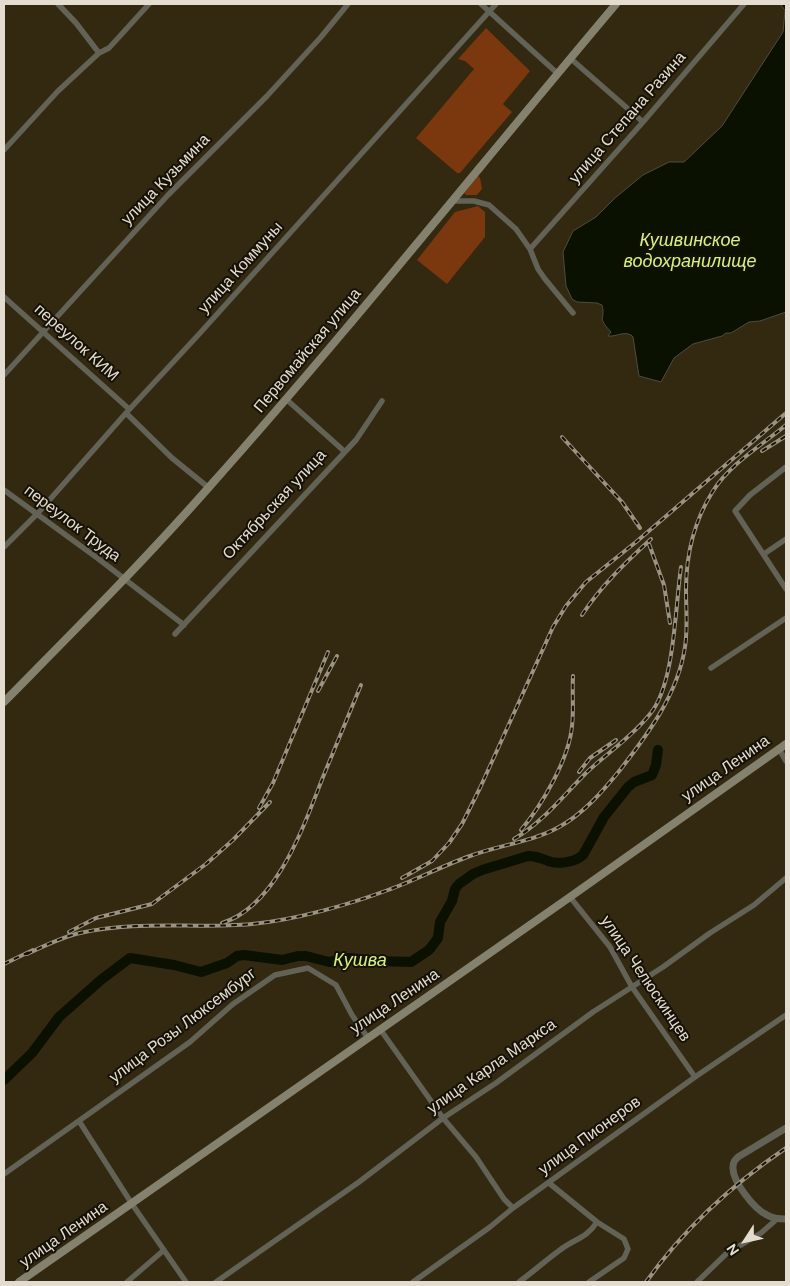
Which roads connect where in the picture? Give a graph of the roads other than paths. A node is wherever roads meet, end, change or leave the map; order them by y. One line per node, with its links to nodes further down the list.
1 (58, 4): 9 (street)
2 (149, 4): 9 (street)
3 (348, 4): 18 (street, улица Кузьмина)
4 (481, 4): 8 (street)
5 (496, 4): 8 (street, улица Коммуны)
6 (616, 4): 10 (main road, Первомайская улица)
7 (744, 4): 12 (street, улица Степана Разина)
8 (489, 12): 11 (street); 22 (street, улица Коммуны)
9 (99, 53): 13 (street)
10 (570, 58): 11 (main road, Первомайская улица); 12 (street)
11 (557, 74): 14 (main road, Первомайская улица)
12 (643, 122): 15 (street, улица Степана Разина)
13 (4, 150)
14 (453, 201): 15 (street); 20 (main road, Первомайская улица)
15 (530, 249): 17 (street)
16 (4, 296): 18 (street, переулок КИМ)
17 (573, 313)
18 (43, 331): 19 (street, улица Кузьмина); 22 (street, переулок КИМ)
19 (4, 375)
20 (286, 399): 23 (street); 25 (main road, Первомайская улица)
21 (382, 401): 23 (street, Октябрьская улица)
22 (128, 411): 25 (street, переулок КИМ); 27 (street, улица Коммуны)
23 (344, 451): 34 (street, Октябрьская улица)
24 (786, 467): 30 (street)
25 (209, 488): 31 (main road, Первомайская улица)
26 (4, 490): 27 (street, переулок Труда)
27 (38, 514): 29 (street, улица Коммуны); 31 (street, переулок Труда)
28 (786, 539): 30 (street)
29 (4, 547)
30 (764, 554): 32 (street)
31 (124, 580): 34 (street, переулок Труда); 37 (main road, Первомайская улица)
32 (786, 589)
33 (786, 618): 36 (street)
34 (184, 625): 35 (street, Октябрьская улица)
35 (175, 634)
36 (711, 668)
37 (4, 702)
38 (786, 744): 39 (main road, улица Ленина)
39 (779, 749): 40 (street); 42 (main road, улица Ленина)
40 (786, 761)
41 (786, 878): 43 (street, улица Карла Маркса)
42 (570, 897): 43 (street, улица Челюскинцев); 45 (main road, улица Ленина)
43 (632, 987): 47 (street, улица Челюскинцев); 48 (street, улица Карла Маркса)
44 (786, 1015): 47 (street, улица Пионеров)
45 (380, 1029): 46 (main road, улица Ленина); 48 (street)
46 (368, 1038): 49 (street, улица Розы Люксембург); 53 (main road, улица Ленина)
47 (695, 1077): 52 (street, улица Пионеров)
48 (443, 1118): 54 (street); 62 (street, улица Карла Маркса)
49 (79, 1121): 51 (street, улица Розы Люксембург); 53 (street)
50 (786, 1128): 55 (street)
51 (4, 1174)
52 (549, 1183): 54 (street, улица Пионеров); 57 (street)
53 (132, 1204): 58 (street); 59 (main road, улица Ленина)
54 (513, 1208): 63 (street, улица Пионеров)
55 (777, 1218): 56 (street); 66 (street)
56 (786, 1219)
57 (597, 1222): 64 (street); 65 (street)
58 (164, 1250): 60 (street); 61 (street)
59 (19, 1282)
60 (127, 1282)
61 (186, 1282)
62 (216, 1282)
63 (413, 1282)
64 (519, 1282)
65 (589, 1282)
66 (697, 1282)

